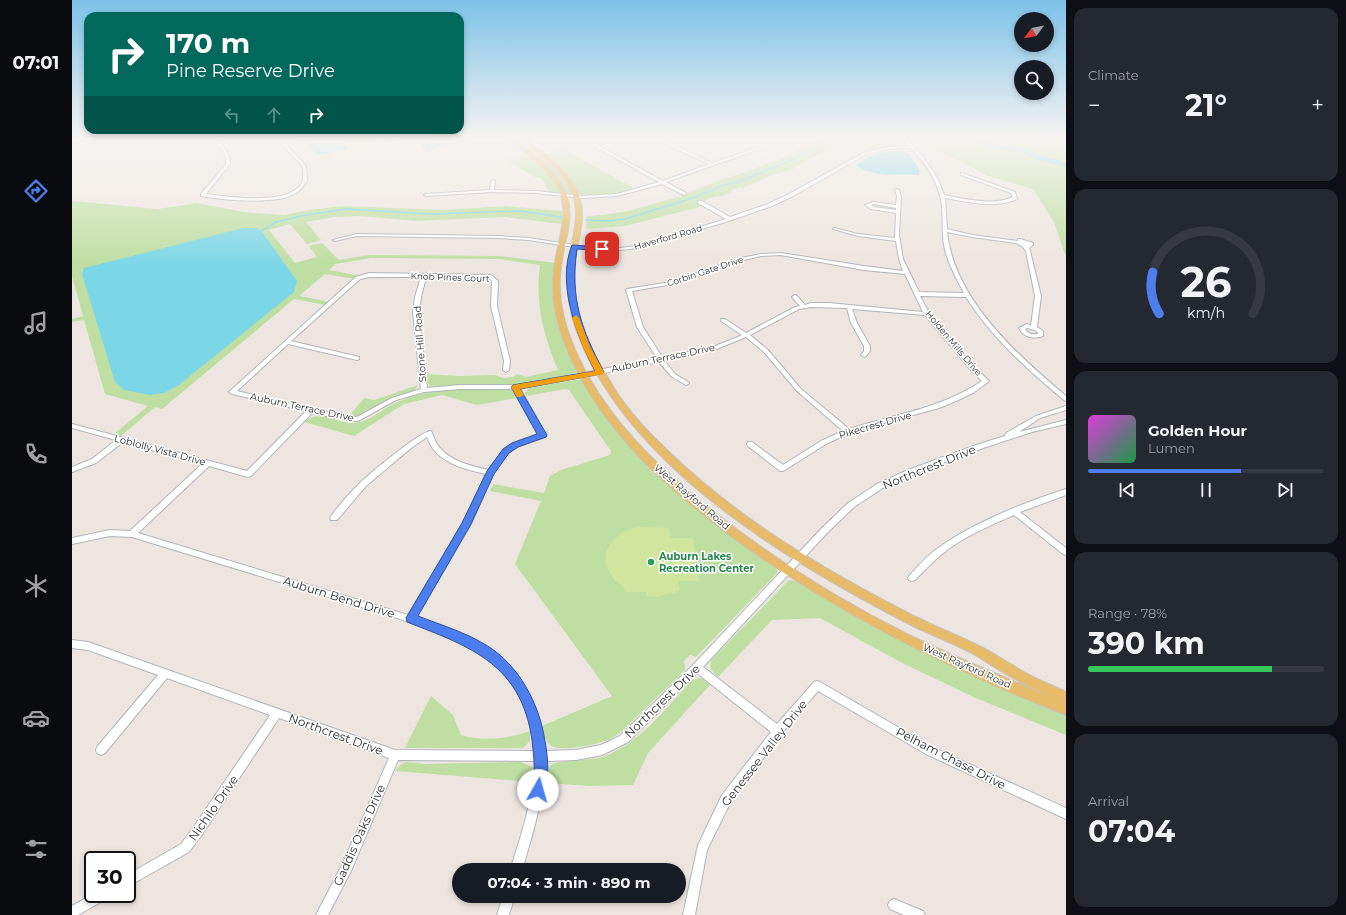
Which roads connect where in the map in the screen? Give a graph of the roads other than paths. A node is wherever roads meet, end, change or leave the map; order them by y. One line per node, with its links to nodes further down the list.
1 (215, 181): 2 (street)
2 (304, 181)
3 (493, 181): 12 (street)
4 (556, 181): 15 (main road, West Rayford Road)
5 (568, 181): 16 (main road, West Rayford Road)
6 (667, 181): 10 (street)
7 (817, 181): 20 (street, Haverford Road)
8 (936, 181): 17 (street)
9 (981, 181): 17 (street)
10 (663, 182): 13 (street); 16 (street)
11 (897, 190): 19 (street, Holden Mills Drive)
12 (492, 191): 14 (street); 15 (street)
13 (684, 194)
14 (426, 195)
15 (564, 195): 16 (street); 25 (main road, West Rayford Road)
16 (576, 196): 26 (main road, West Rayford Road)
17 (943, 198): 22 (street)
18 (700, 202): 20 (street)
19 (898, 209): 19 (street); 24 (street, Holden Mills Drive)
20 (730, 219): 26 (street, Haverford Road)
21 (835, 229): 24 (street)
22 (946, 233): 30 (street); 36 (street)
23 (335, 240): 25 (street, Haverford Road)
24 (898, 240): 27 (street, Holden Mills Drive)
25 (562, 244): 26 (street, Haverford Road); 44 (main road, West Rayford Road)
26 (575, 247): 43 (main road, West Rayford Road)
27 (907, 274): 29 (street, Holden Mills Drive); 41 (street, Corbin Gate Drive)
28 (424, 276): 38 (street, Knob Pines Court); 42 (street, Knob Pines Court); 48 (street, Stone Hill Road)
29 (917, 294): 30 (street); 34 (street, Holden Mills Drive)
30 (968, 295): 49 (street)
31 (795, 298): 32 (street)
32 (804, 307): 33 (street, Auburn Terrace Drive); 37 (street, Auburn Terrace Drive)
33 (849, 307): 34 (street, Auburn Terrace Drive); 39 (street)
34 (927, 314): 45 (street, Holden Mills Drive)
35 (723, 320): 37 (street)
36 (1034, 328)
37 (746, 334): 41 (street, Auburn Terrace Drive); 54 (street)
38 (287, 342): 40 (street); 51 (street, Auburn Terrace Drive)
39 (864, 355)
40 (357, 358)
41 (661, 360): 43 (street, Auburn Terrace Drive); 46 (street)
42 (506, 370)
43 (600, 372): 44 (street, Auburn Terrace Drive); 67 (main road, West Rayford Road)
44 (584, 375): 47 (street, Auburn Terrace Drive); 68 (main road, West Rayford Road)
45 (986, 382): 54 (street, Pikecrest Drive)
46 (686, 383)
47 (516, 387): 48 (street, Auburn Terrace Drive); 60 (street)
48 (424, 390): 51 (street, Auburn Terrace Drive)
49 (1066, 399)
50 (1066, 408): 56 (street, Northcrest Drive)
51 (311, 410): 58 (street, Loblolly Vista Drive)
52 (1066, 422): 56 (street, Northcrest Drive)
53 (72, 426): 55 (street, Loblolly Vista Drive)
54 (847, 431): 57 (street, Pikecrest Drive)
55 (121, 440): 58 (street, Loblolly Vista Drive); 59 (street)
56 (999, 440): 67 (street, Northcrest Drive)
57 (750, 444)
58 (207, 463): 64 (street)
59 (72, 470)
60 (490, 473): 63 (street); 70 (street)
61 (1066, 492): 62 (street)
62 (1016, 512): 66 (street); 69 (street)
63 (334, 518)
64 (132, 534): 65 (street, Auburn Bend Drive); 70 (street, Auburn Bend Drive)
65 (72, 541)
66 (1066, 552)
67 (800, 558): 68 (street, Northcrest Drive); 75 (main road, West Rayford Road)
68 (789, 571): 72 (street, Northcrest Drive); 76 (main road, West Rayford Road)
69 (912, 578)
70 (411, 618): 81 (street, Auburn Bend Drive)
71 (72, 644): 73 (street, Northcrest Drive)
72 (697, 667): 78 (street); 81 (street, Northcrest Drive)
73 (166, 673): 77 (street, Northcrest Drive); 79 (street)
74 (817, 685): 78 (street, Genessee Valley Drive); 82 (street, Pelham Chase Drive)
75 (1066, 698)
76 (1066, 709)
77 (277, 713): 80 (street, Northcrest Drive); 84 (street, Nichilo Drive)
78 (778, 731): 91 (street, Genessee Valley Drive)
79 (101, 750)
80 (395, 755): 81 (street, Northcrest Drive); 89 (street, Gaddis Oaks Drive)
81 (541, 756): 83 (street, Auburn Bend Drive)
82 (1066, 814)
83 (518, 863)
84 (136, 876)
85 (88, 903): 88 (street)
86 (506, 903): 90 (street)
87 (894, 905): 92 (street)
88 (72, 912)
89 (322, 915)
90 (503, 915)
91 (689, 915)
92 (919, 915)

